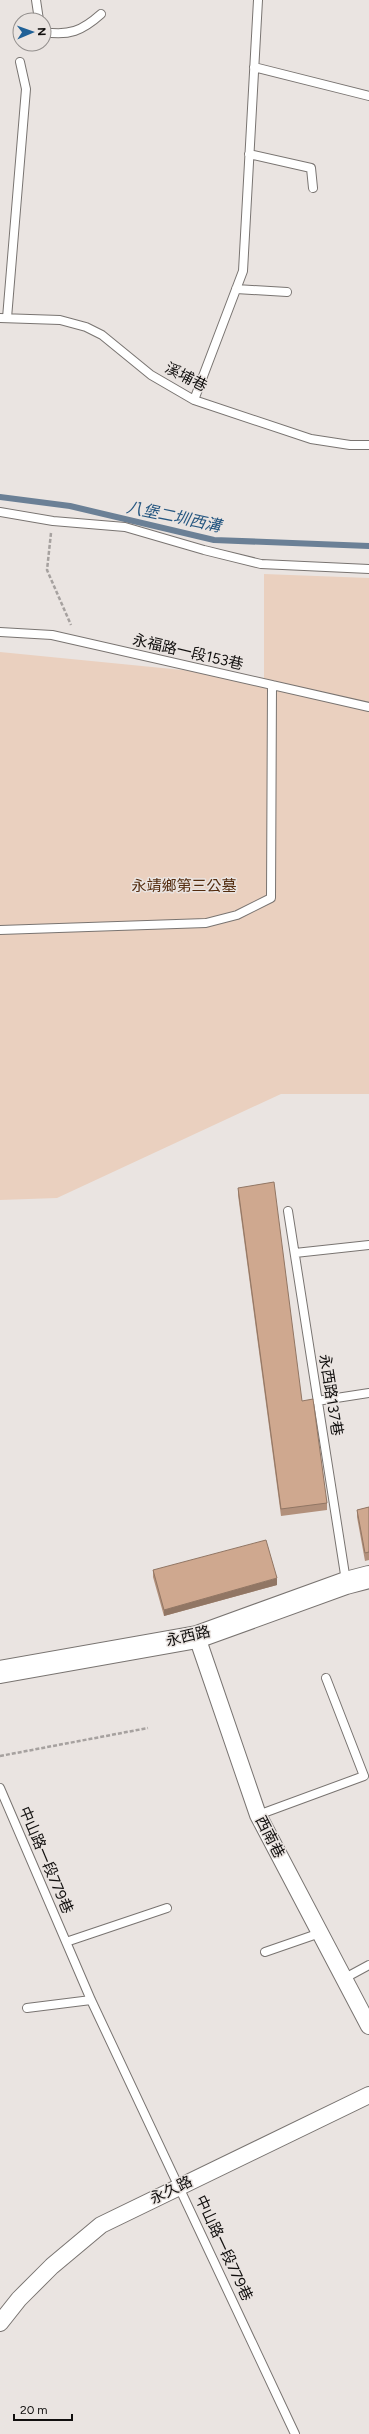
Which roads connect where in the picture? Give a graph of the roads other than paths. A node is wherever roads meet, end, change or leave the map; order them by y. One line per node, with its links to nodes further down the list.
1 (36, 0): 3 (lane)
2 (258, 0): 7 (lane)
3 (38, 12)
4 (101, 14): 5 (lane)
5 (52, 33)
6 (20, 62): 13 (lane)
7 (254, 67): 8 (lane); 9 (lane)
8 (369, 96)
9 (249, 154): 10 (lane); 11 (lane)
10 (313, 188)
11 (236, 289): 12 (lane); 14 (lane)
12 (287, 292)
13 (3, 318): 14 (lane, 溪埔巷)
14 (194, 400): 15 (lane, 溪埔巷)
15 (369, 444)
16 (0, 512): 17 (lane)
17 (369, 568)
18 (0, 632): 19 (lane, 永福路一段153巷)
19 (272, 685): 20 (lane, 永福路一段153巷); 21 (lane)
20 (369, 707)
21 (0, 930)
22 (288, 1211): 24 (lane, 永西路137巷)
23 (369, 1245): 24 (lane)
24 (295, 1253): 26 (lane, 永西路137巷)
25 (369, 1393): 26 (lane)
26 (317, 1401): 28 (lane, 永西路137巷)
27 (369, 1577): 28 (street, 永西路)
28 (346, 1583): 29 (street, 永西路)
29 (197, 1636): 30 (street, 永西路); 33 (street, 西南巷)
30 (0, 1672)
31 (326, 1678): 33 (lane)
32 (0, 1788): 36 (lane, 中山路一段779巷)
33 (258, 1815): 35 (street, 西南巷)
34 (167, 1908): 36 (lane)
35 (320, 1933): 37 (lane); 39 (street, 西南巷)
36 (66, 1942): 40 (lane, 中山路一段779巷)
37 (265, 1952)
38 (369, 1965): 39 (lane)
39 (345, 1978): 42 (street, 西南巷)
40 (91, 2000): 41 (lane); 44 (lane, 中山路一段779巷)
41 (27, 2008)
42 (369, 2026)
43 (369, 2095): 44 (street, 永久路)
44 (179, 2185): 45 (street, 永久路); 46 (lane, 中山路一段779巷)
45 (0, 2323)
46 (295, 2434)

